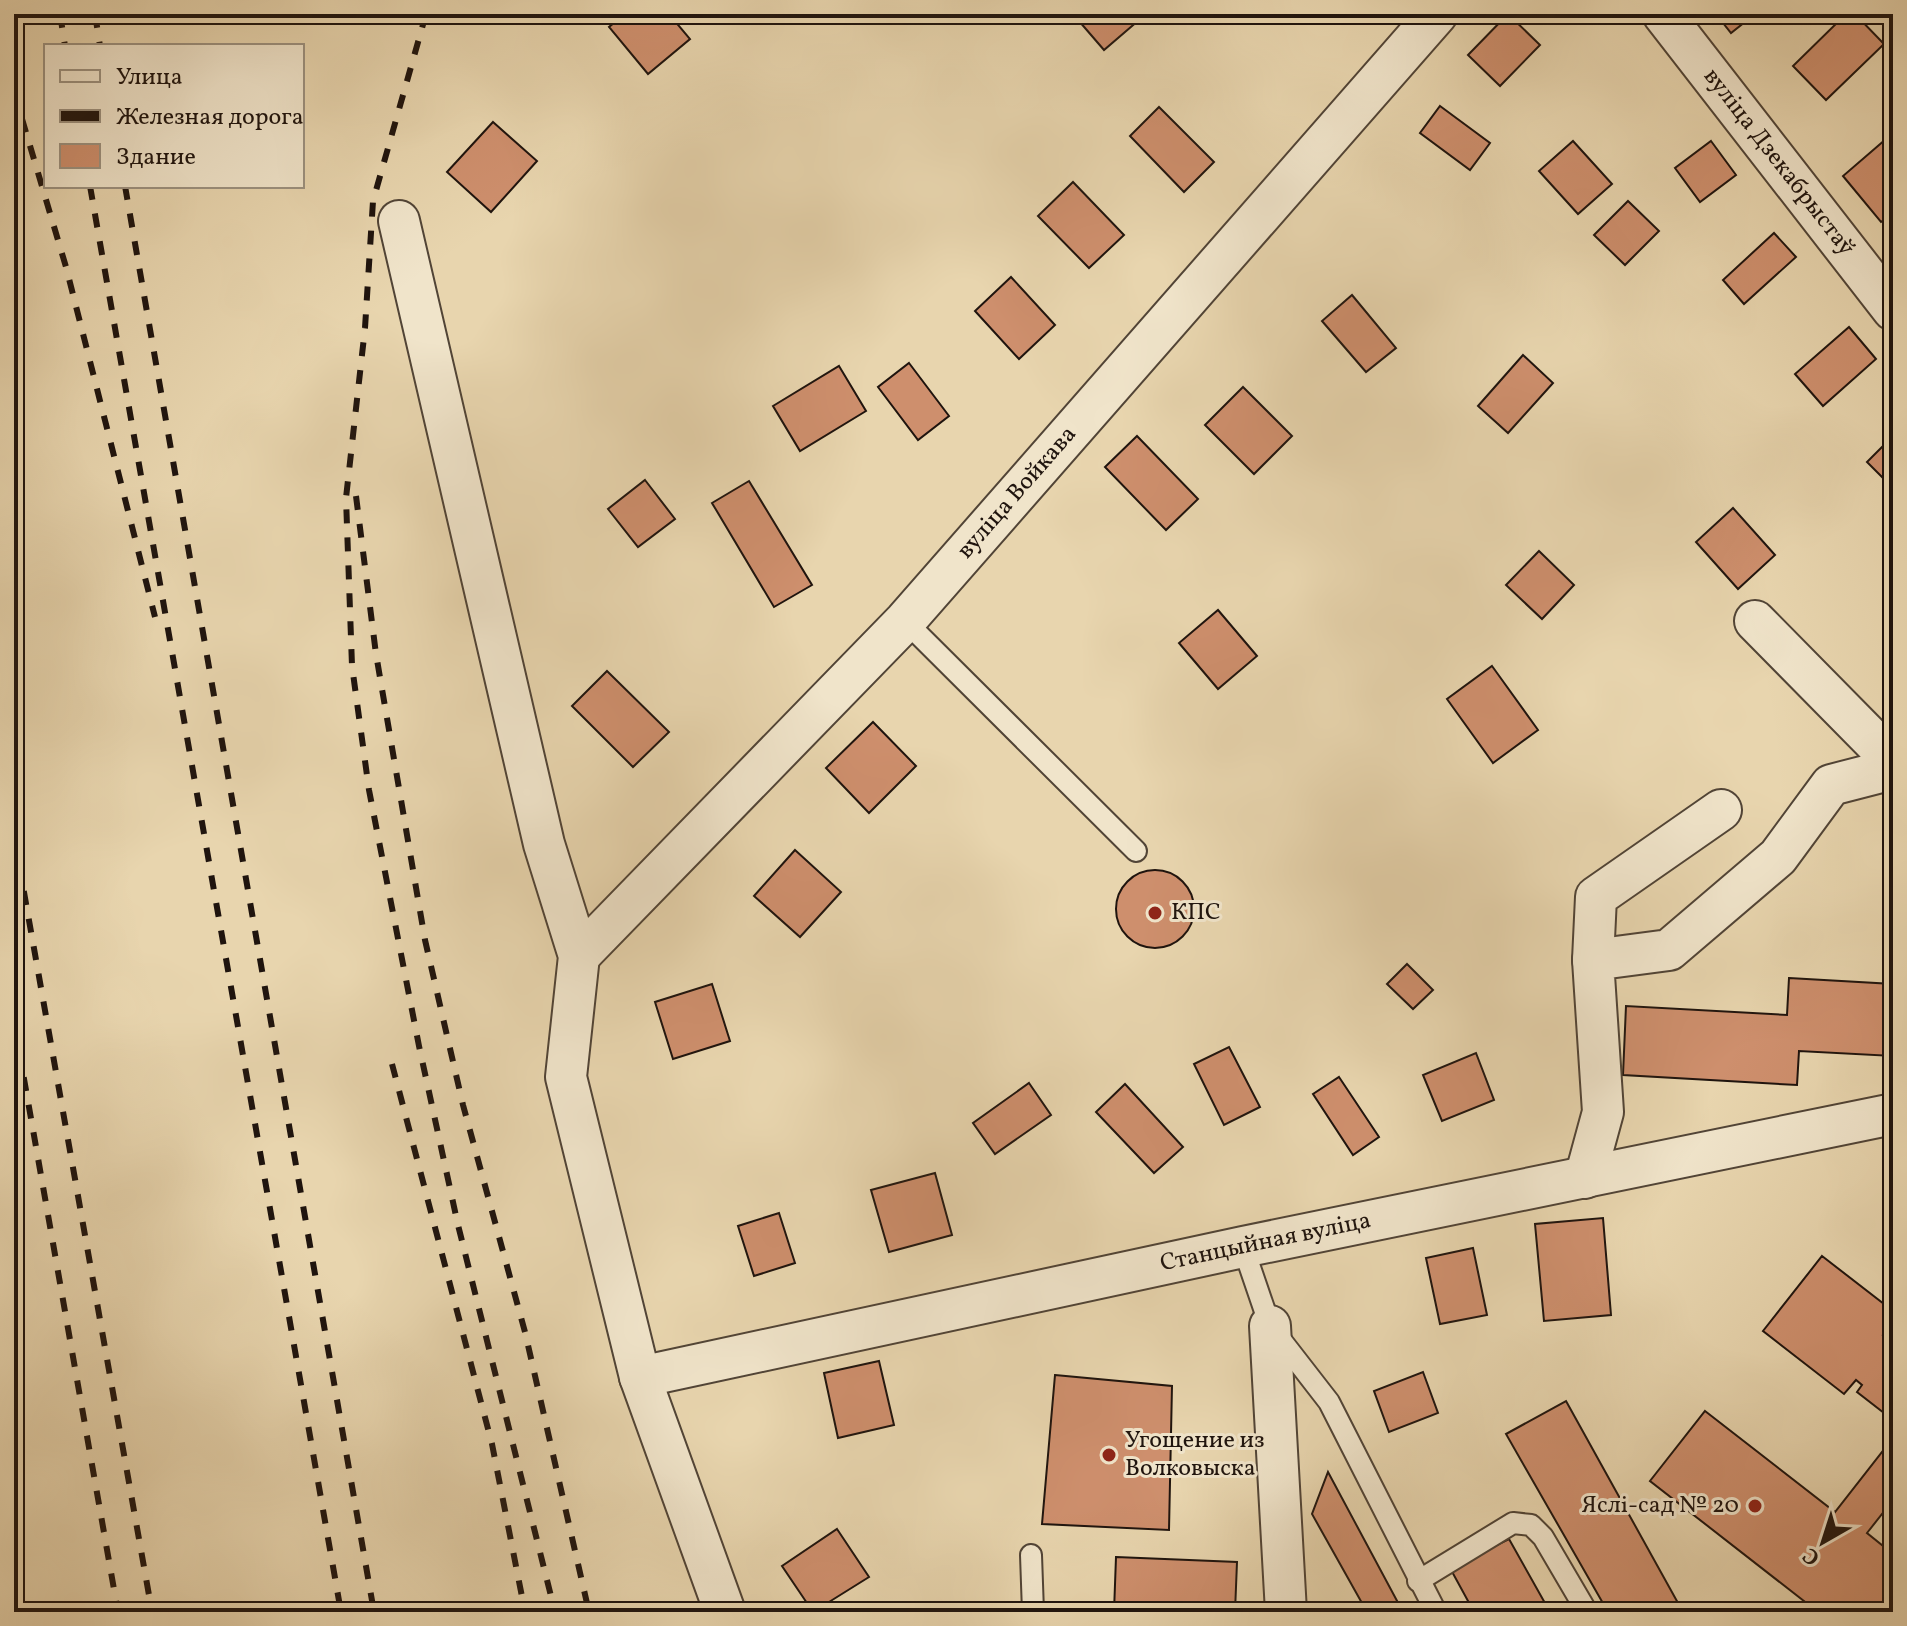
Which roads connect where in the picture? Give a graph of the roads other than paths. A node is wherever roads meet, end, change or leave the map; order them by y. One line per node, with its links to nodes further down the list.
1 (1437, 14): 5 (street, вуліца Войкава)
2 (1663, 14): 4 (street, вуліца Дзекабрыстаў)
3 (399, 221): 11 (street)
4 (1893, 310)
5 (905, 621): 10 (lane); 11 (street, вуліца Войкава)
6 (1755, 621): 7 (street)
7 (1893, 761)
8 (1893, 769): 12 (street)
9 (1721, 810): 12 (street)
10 (1136, 851)
11 (579, 956): 17 (street)
12 (1593, 960): 14 (street)
13 (1893, 1114): 14 (street, Станцыйная вуліца)
14 (1585, 1178): 15 (street, Станцыйная вуліца)
15 (1243, 1247): 16 (lane); 17 (street, Станцыйная вуліца)
16 (1270, 1326): 19 (lane); 22 (street)
17 (640, 1377): 20 (street)
18 (1031, 1555): 21 (lane)
19 (1418, 1581): 23 (lane); 24 (lane)
20 (725, 1612)
21 (1033, 1612)
22 (1286, 1612)
23 (1436, 1612)
24 (1587, 1612)

